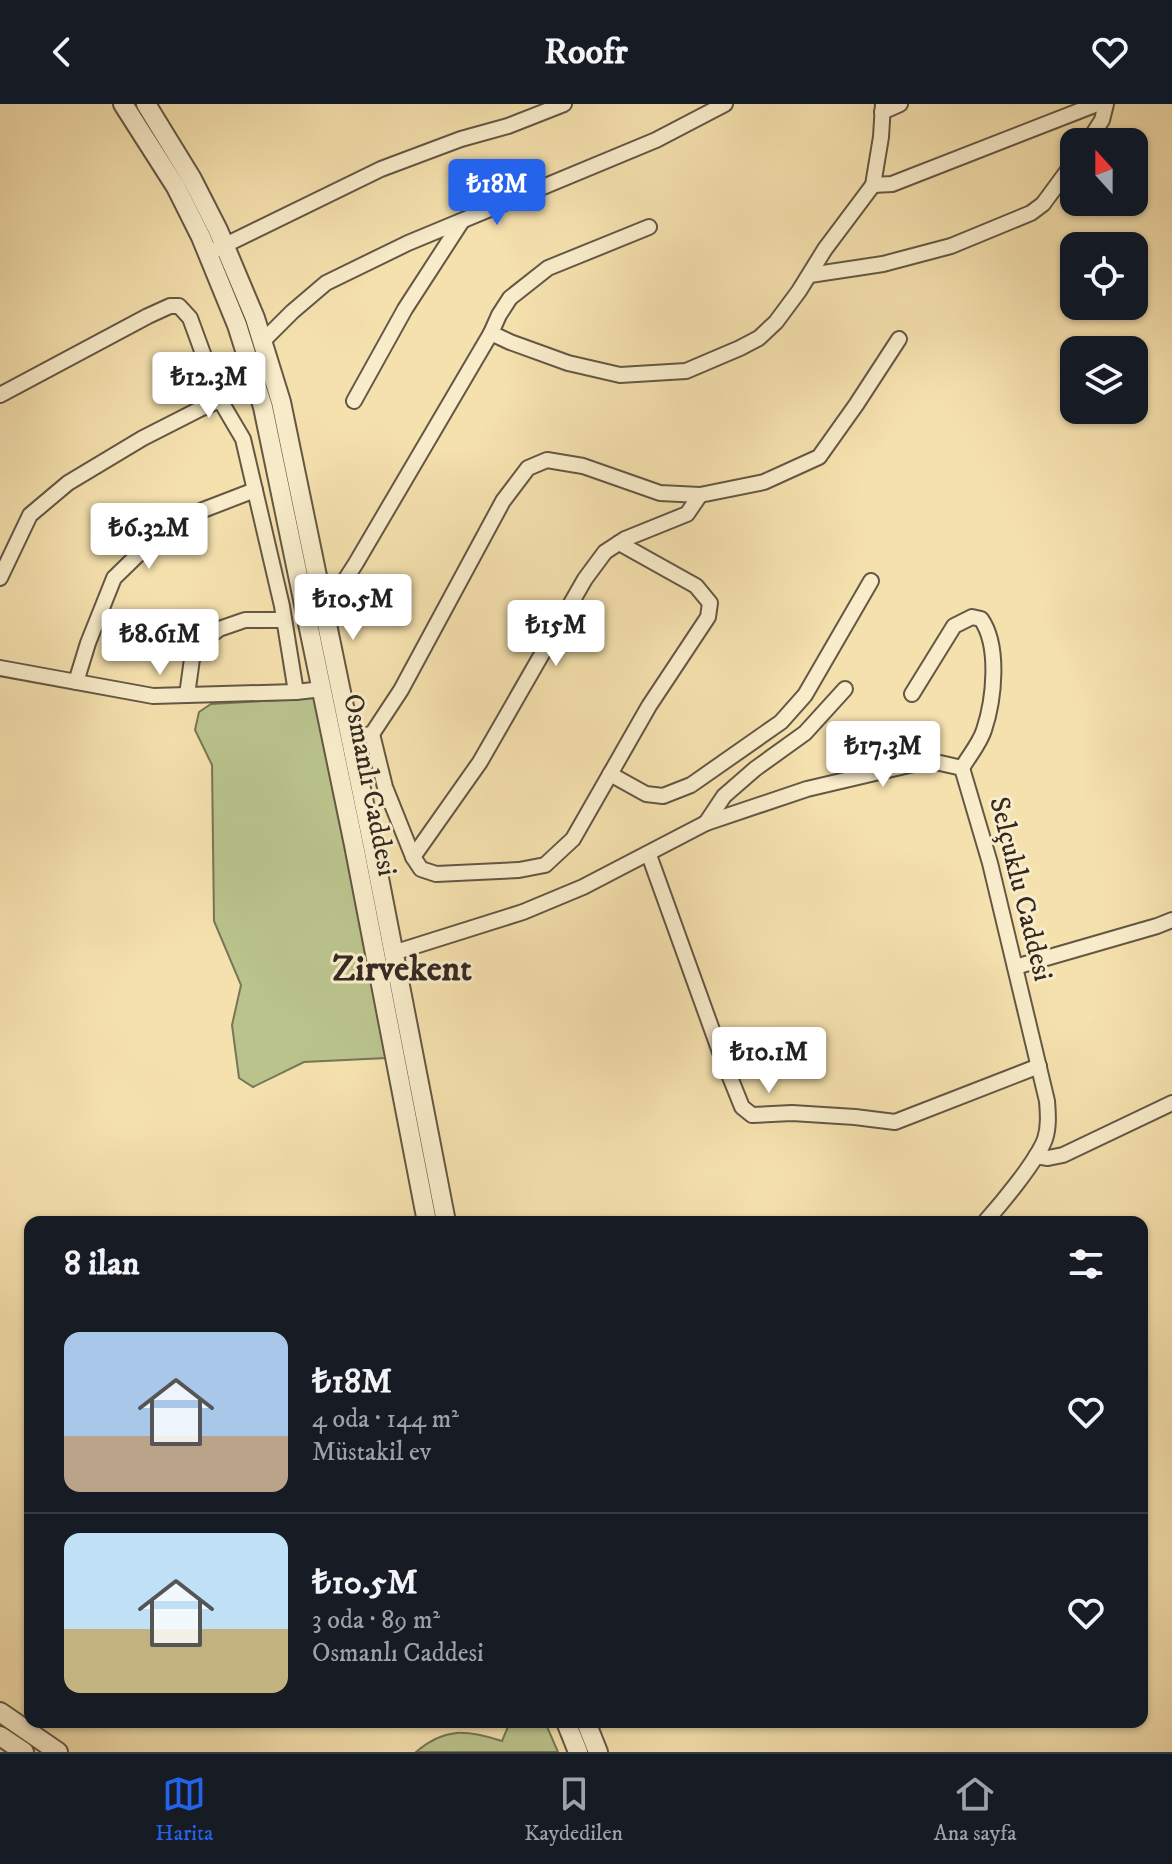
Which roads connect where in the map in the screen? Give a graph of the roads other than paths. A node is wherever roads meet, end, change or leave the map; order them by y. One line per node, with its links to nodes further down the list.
1 (123, 104): 14 (street, Osmanlı Caddesi)
2 (146, 104): 14 (street, Osmanlı Caddesi)
3 (564, 104): 14 (street)
4 (725, 104): 12 (street)
5 (900, 104): 8 (street)
6 (1097, 104): 11 (street)
7 (1106, 104): 9 (street)
8 (882, 108): 11 (street)
9 (1097, 128)
10 (1060, 181): 15 (street)
11 (873, 185): 15 (street)
12 (462, 221): 18 (street); 22 (street)
13 (649, 227): 16 (street)
14 (216, 249): 18 (street, Osmanlı Caddesi); 19 (street, Osmanlı Caddesi)
15 (810, 275): 16 (street)
16 (491, 333): 28 (street)
17 (899, 339): 24 (street)
18 (263, 341): 28 (street, Osmanlı Caddesi)
19 (256, 383): 21 (street); 32 (street, Osmanlı Caddesi)
20 (0, 395): 21 (street)
21 (220, 400): 23 (street); 26 (street)
22 (354, 401)
23 (255, 490): 29 (street); 31 (street)
24 (700, 495): 25 (street); 37 (street)
25 (619, 543): 40 (street); 43 (street)
26 (0, 578)
27 (871, 581): 40 (street)
28 (324, 603): 38 (street, Osmanlı Caddesi)
29 (284, 620): 34 (street); 36 (street)
30 (0, 668): 31 (street)
31 (76, 682): 36 (street)
32 (322, 689): 34 (street); 38 (street, Osmanlı Caddesi)
33 (845, 689): 41 (street)
34 (296, 692): 36 (street)
35 (912, 694): 39 (street)
36 (187, 695)
37 (372, 734): 38 (street); 43 (street)
38 (342, 739): 45 (street, Osmanlı Caddesi)
39 (962, 768): 41 (street, Selçuklu Caddesi); 46 (street, Selçuklu Caddesi)
40 (610, 774): 43 (street)
41 (706, 823): 42 (street, Selçuklu Caddesi)
42 (649, 855): 45 (street, Selçuklu Caddesi); 47 (street)
43 (413, 857)
44 (1172, 920): 46 (street)
45 (384, 956): 50 (street, Osmanlı Caddesi); 51 (street, Osmanlı Caddesi)
46 (1015, 967): 47 (street, Selçuklu Caddesi)
47 (1039, 1066): 49 (street, Selçuklu Caddesi)
48 (1172, 1103): 49 (street)
49 (1036, 1156): 52 (street, Selçuklu Caddesi)
50 (426, 1216)
51 (445, 1216)
52 (990, 1216)
53 (0, 1712): 58 (street)
54 (568, 1728): 59 (street)
55 (588, 1728): 60 (street)
56 (0, 1736): 57 (street)
57 (24, 1752)
58 (58, 1752)
59 (578, 1752)
60 (598, 1752)

